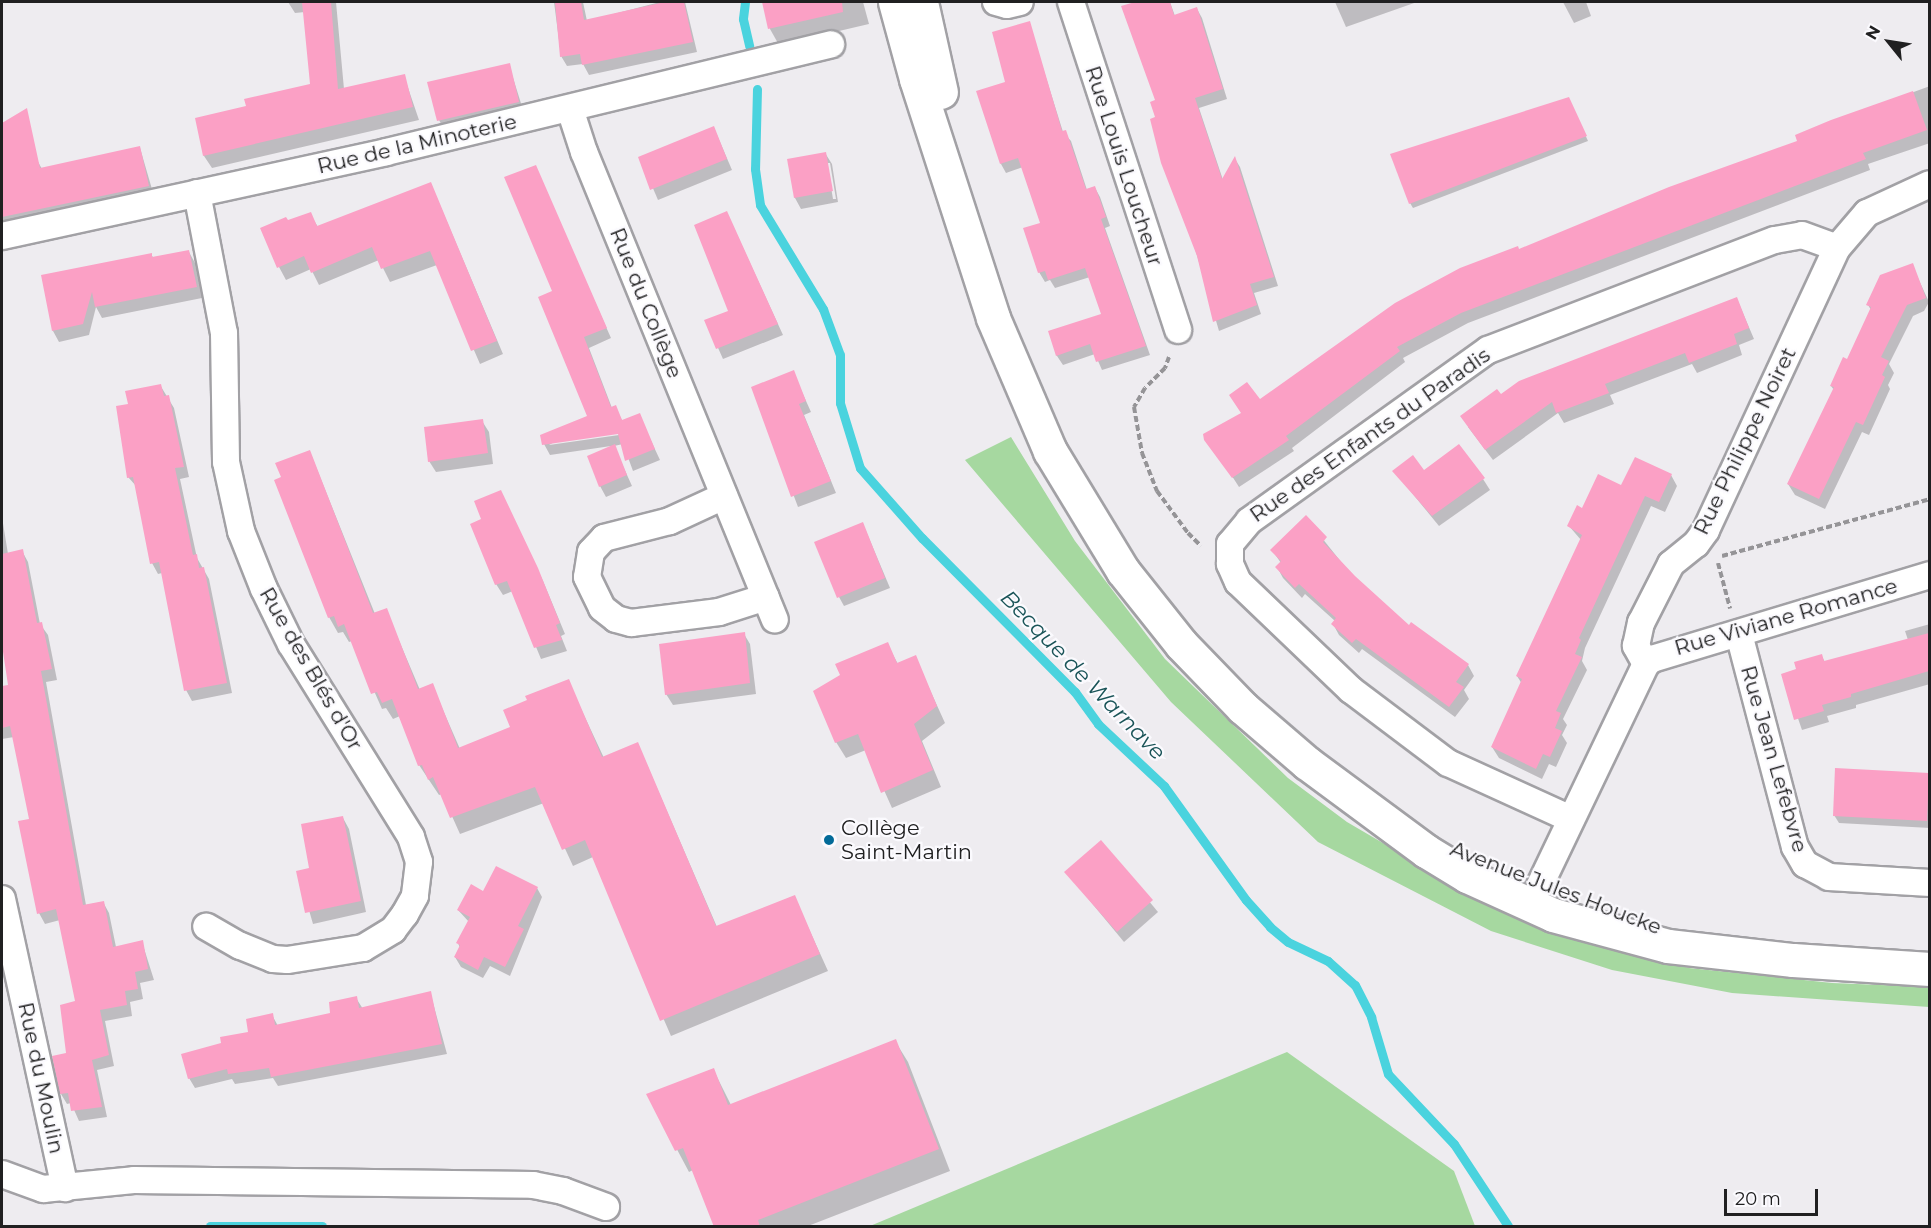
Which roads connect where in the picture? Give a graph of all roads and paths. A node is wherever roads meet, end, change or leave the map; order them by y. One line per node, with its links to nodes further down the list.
1 (896, 2): 8 (main road, Avenue Jules Houcke)
2 (921, 2): 8 (main road, Avenue Jules Houcke)
3 (1071, 2): 11 (street, Rue Louis Loucheur)
4 (831, 44): 5 (street, Rue de la Minoterie)
5 (570, 109): 7 (street, Rue de la Minoterie); 12 (street, Rue du Collège)
6 (1929, 184): 10 (street)
7 (197, 193): 9 (street, Rue de la Minoterie); 24 (street, Rue des Blés d'Or)
8 (961, 209): 20 (main road, Avenue Jules Houcke)
9 (2, 236)
10 (1837, 248): 14 (street, Rue des Enfants du Paradis); 18 (street, Rue Philippe Noiret)
11 (1172, 338): 14 (path)
12 (724, 496): 12 (street, Rue du Collège)
13 (1929, 500): 16 (path)
14 (1230, 564): 19 (street)
15 (1929, 575): 17 (street, Rue Viviane Romance)
16 (1731, 610)
17 (1739, 634): 18 (street, Rue Viviane Romance); 21 (street, Rue Jean Lefebvre)
18 (1646, 664): 19 (street)
19 (1571, 819): 22 (street)
20 (1390, 822): 22 (main road, Avenue Jules Houcke); 25 (main road, Avenue Jules Houcke)
21 (1929, 883)
22 (1540, 885): 25 (main road, Avenue Jules Houcke)
23 (2, 899): 28 (street, Rue du Moulin)
24 (206, 926)
25 (1724, 950): 26 (main road, Avenue Jules Houcke)
26 (1929, 969)
27 (2, 1174): 28 (street)
28 (65, 1188): 29 (street)
29 (606, 1208)

